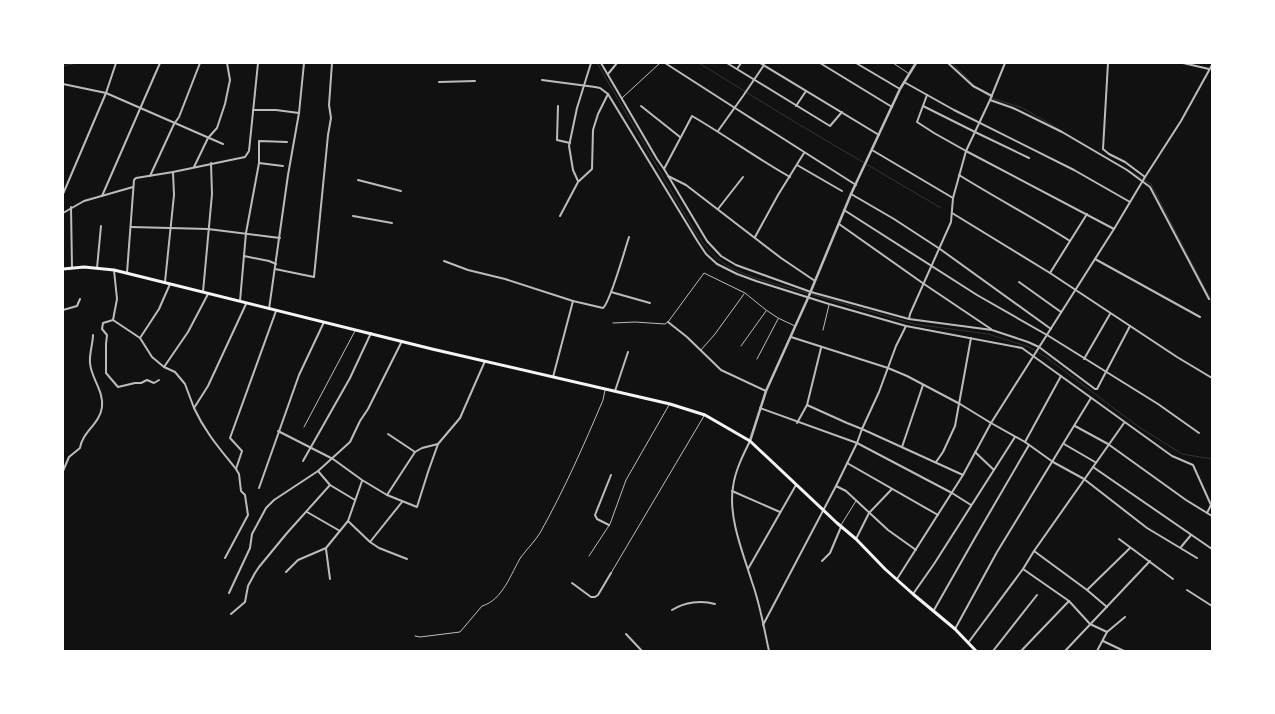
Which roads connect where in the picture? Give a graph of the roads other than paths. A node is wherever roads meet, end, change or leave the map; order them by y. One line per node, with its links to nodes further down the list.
1 (116, 63): 39 (street)
2 (160, 63): 50 (street)
3 (200, 63): 56 (street)
4 (227, 63): 61 (street)
5 (258, 63): 52 (street)
6 (304, 63): 54 (street)
7 (332, 63): 123 (street)
8 (591, 63): 36 (street)
9 (601, 63): 29 (street)
10 (617, 63): 29 (street)
11 (660, 63): 43 (lane)
12 (666, 63): 51 (street)
13 (727, 63): 27 (street)
14 (741, 63): 27 (street)
15 (760, 63): 24 (street)
16 (820, 63): 49 (street)
17 (856, 63): 37 (street)
18 (893, 63): 28 (lane)
19 (916, 63): 28 (street)
20 (948, 63): 42 (street)
21 (1005, 63): 42 (street)
22 (1108, 63): 79 (street)
23 (1183, 63): 26 (street)
24 (764, 65): 31 (street); 38 (street)
25 (1212, 65): 26 (street)
26 (1210, 68): 79 (street)
27 (737, 69): 31 (street)
28 (909, 73): 34 (street)
29 (608, 74): 43 (street)
30 (542, 80): 36 (street)
31 (754, 80): 47 (street); 51 (street)
32 (475, 81): 33 (street)
33 (439, 82)
34 (904, 82): 37 (street); 41 (street)
35 (63, 84): 39 (street)
36 (584, 85): 40 (street); 63 (street)
37 (900, 89): 49 (street)
38 (806, 91): 47 (street); 53 (street)
39 (106, 93): 50 (street); 89 (street)
40 (608, 94): 84 (street); 138 (street)
41 (927, 94): 48 (street); 55 (street)
42 (992, 96): 44 (street)
43 (622, 98): 74 (street)
44 (990, 100): 55 (street); 83 (street)
45 (558, 106): 63 (street)
46 (641, 106): 60 (street)
47 (796, 106): 53 (street)
48 (924, 106): 58 (street); 66 (street)
49 (892, 107): 59 (street)
50 (142, 108): 56 (street); 91 (street)
51 (735, 108): 57 (street); 67 (street)
52 (254, 110): 54 (street); 69 (street)
53 (842, 112): 59 (street)
54 (299, 113): 111 (street)
55 (980, 122): 58 (street); 93 (street)
56 (174, 124): 61 (street); 77 (street)
57 (718, 131): 60 (street); 81 (street)
58 (975, 132): 66 (street); 68 (street)
59 (879, 135): 65 (street)
60 (680, 137): 74 (street)
61 (208, 138): 64 (street); 73 (street)
62 (287, 142): 70 (street)
63 (570, 143): 84 (street)
64 (223, 144)
65 (872, 150): 85 (street); 92 (street)
66 (966, 151): 76 (street); 99 (street)
67 (804, 153): 71 (street); 85 (street)
68 (1029, 158)
69 (211, 163): 73 (street); 107 (street)
70 (258, 163): 72 (street); 109 (street)
71 (797, 165): 81 (street); 88 (street)
72 (283, 166)
73 (194, 167): 75 (street)
74 (664, 169): 78 (street)
75 (173, 172): 77 (street); 106 (street)
76 (959, 175): 92 (street); 113 (street)
77 (150, 176): 86 (street)
78 (668, 176): 95 (street); 134 (street)
79 (1145, 176): 83 (street)
80 (743, 177): 95 (street)
81 (790, 177): 110 (street)
82 (358, 180): 87 (street)
83 (1142, 181): 93 (street); 140 (street)
84 (578, 182): 101 (street)
85 (856, 185): 90 (street)
86 (133, 187): 91 (street); 105 (street)
87 (401, 191)
88 (842, 191)
89 (63, 194)
90 (851, 194): 96 (street); 114 (street)
91 (102, 196): 94 (street)
92 (953, 198): 98 (street)
93 (1130, 202): 108 (street)
94 (72, 208): 97 (street); 120 (street)
95 (718, 209): 110 (street)
96 (844, 210): 103 (street); 119 (street)
97 (63, 213)
98 (952, 213): 114 (street); 125 (street)
99 (1087, 214): 108 (street); 113 (street)
100 (353, 216): 102 (street)
101 (560, 216)
102 (392, 222)
103 (839, 224): 127 (street); 131 (street)
104 (101, 226): 121 (street)
105 (131, 227): 106 (street); 126 (street)
106 (170, 227): 107 (street); 129 (street)
107 (208, 229): 109 (street); 135 (street)
108 (1114, 229): 116 (street)
109 (246, 233): 111 (street); 115 (street)
110 (755, 237): 127 (street)
111 (280, 238): 118 (street)
112 (629, 238): 133 (street)
113 (1070, 241): 125 (street)
114 (940, 249): 119 (street); 162 (street)
115 (244, 256): 118 (street); 142 (street)
116 (1095, 259): 132 (street); 152 (street)
117 (444, 260): 141 (street)
118 (276, 264): 123 (street)
119 (932, 266): 131 (street); 168 (street)
120 (72, 268): 121 (main road); 122 (main road)
121 (97, 268): 124 (main road)
122 (63, 269)
123 (275, 269): 146 (street)
124 (114, 270): 126 (main road); 155 (street)
125 (1050, 273): 132 (street)
126 (127, 274): 129 (main road)
127 (815, 281): 134 (street)
128 (1019, 282): 150 (street)
129 (165, 283): 130 (main road)
130 (170, 284): 135 (main road); 170 (street)
131 (924, 284): 154 (street); 165 (street)
132 (1075, 289): 150 (street); 151 (street)
133 (611, 292): 141 (street); 143 (street)
134 (811, 292): 138 (street); 154 (street)
135 (203, 293): 137 (main road)
136 (745, 293): 148 (lane); 157 (lane); 176 (lane)
137 (208, 294): 142 (main road); 182 (street)
138 (808, 298): 145 (street); 159 (street)
139 (80, 299): 147 (street)
140 (1209, 299)
141 (573, 301): 186 (street)
142 (240, 302): 144 (main road)
143 (650, 303)
144 (246, 304): 146 (main road); 197 (street)
145 (829, 304): 160 (street); 164 (lane)
146 (269, 309): 149 (main road)
147 (63, 310)
148 (766, 310): 153 (lane); 173 (lane)
149 (276, 311): 156 (main road); 228 (street)
150 (1061, 312): 162 (street)
151 (1110, 314): 161 (street); 180 (street)
152 (1200, 317)
153 (778, 318): 159 (lane); 179 (lane)
154 (909, 319): 165 (street)
155 (113, 320): 170 (street); 188 (street)
156 (324, 322): 163 (main road); 206 (street)
157 (668, 322): 158 (lane); 176 (street)
158 (613, 323)
159 (795, 326): 169 (street)
160 (906, 326): 171 (street); 183 (street)
161 (1130, 326): 184 (street); 187 (street)
162 (1051, 329): 168 (street)
163 (356, 330): 166 (main road); 204 (lane)
164 (823, 330)
165 (992, 330): 175 (street)
166 (371, 333): 172 (main road); 218 (street)
167 (93, 335): 230 (street)
168 (1047, 335): 175 (street); 180 (street)
169 (791, 336): 174 (street); 191 (street)
170 (140, 338): 182 (street)
171 (971, 338): 178 (street); 195 (street)
172 (402, 341): 181 (main road); 221 (street)
173 (741, 346)
174 (822, 347): 183 (street); 196 (street)
175 (1039, 348): 178 (street); 184 (street)
176 (701, 350): 191 (street)
177 (628, 352): 192 (street)
178 (1033, 356): 185 (street); 201 (street)
179 (757, 359)
180 (1084, 359): 184 (street)
181 (485, 361): 186 (main road); 213 (street)
182 (164, 367): 197 (street)
183 (888, 368): 189 (street); 205 (street)
184 (1105, 372): 207 (street)
185 (1061, 376): 193 (street); 211 (street)
186 (552, 377): 190 (main road)
187 (1212, 378)
188 (159, 380)
189 (923, 385): 195 (street); 217 (street)
190 (605, 390): 192 (main road); 301 (lane)
191 (766, 391): 198 (street)
192 (614, 392): 194 (main road)
193 (1091, 398): 202 (street); 203 (street)
194 (670, 404): 199 (main road); 256 (lane)
195 (960, 404): 201 (street); 223 (street)
196 (807, 405): 200 (street); 205 (street)
197 (194, 408): 228 (street)
198 (760, 408): 200 (street); 210 (street)
199 (705, 415): 210 (main road); 278 (lane)
200 (797, 423): 212 (street)
201 (991, 423): 209 (street); 220 (street)
202 (1124, 423): 215 (street); 252 (street)
203 (1075, 426): 214 (street); 215 (street)
204 (304, 427)
205 (862, 428): 212 (street); 217 (street)
206 (278, 431): 218 (street); 239 (street)
207 (1199, 433)
208 (388, 434): 219 (street)
209 (1015, 437): 211 (street); 229 (street)
210 (750, 441): 236 (main road); 241 (street)
211 (1025, 442): 216 (street)
212 (857, 443): 226 (street); 242 (street)
213 (438, 444): 219 (street); 246 (street)
214 (1064, 444): 224 (street); 225 (street)
215 (1108, 444): 225 (street); 252 (street)
216 (1029, 445): 224 (street); 293 (street)
217 (902, 446): 223 (street)
218 (311, 448): 221 (street); 222 (street)
219 (415, 452): 243 (street)
220 (975, 452): 229 (street); 233 (street)
221 (333, 459): 231 (street); 235 (street)
222 (303, 461)
223 (936, 462): 233 (street)
224 (1053, 462): 234 (street); 298 (street)
225 (1095, 462): 227 (street)
226 (847, 463): 238 (street); 240 (street)
227 (1092, 466): 234 (street); 259 (street)
228 (236, 469): 270 (street)
229 (994, 470): 247 (street)
230 (63, 471)
231 (318, 471): 237 (street); 285 (street)
232 (611, 475): 256 (street)
233 (963, 475): 242 (street)
234 (1084, 479): 263 (street); 268 (street)
235 (362, 480): 243 (street); 244 (street)
236 (796, 484): 248 (main road); 250 (street)
237 (330, 485): 244 (street); 249 (street)
238 (836, 486): 245 (street); 248 (street)
239 (259, 488)
240 (892, 489): 251 (street); 253 (street)
241 (732, 491): 250 (street); 275 (street)
242 (952, 493): 247 (street); 253 (street)
243 (388, 494): 246 (street)
244 (355, 500): 255 (street)
245 (856, 500): 251 (street); 257 (lane)
246 (402, 502): 262 (street)
247 (970, 505): 286 (street)
248 (824, 510): 257 (main road); 297 (street)
249 (307, 512): 258 (street); 294 (street)
250 (780, 512): 275 (street)
251 (870, 513): 260 (street); 267 (street)
252 (1208, 513): 254 (street)
253 (938, 515): 267 (street)
254 (1212, 516)
255 (348, 521): 258 (street); 262 (street)
256 (609, 525): 269 (lane)
257 (841, 526): 260 (main road); 273 (street)
258 (340, 531): 264 (street)
259 (1191, 535): 263 (street); 266 (street)
260 (856, 539): 280 (main road)
261 (1119, 540): 265 (street)
262 (370, 542): 272 (street)
263 (1181, 547): 271 (street)
264 (326, 548): 277 (street); 279 (street)
265 (1130, 548): 274 (street); 283 (street)
266 (1212, 549)
267 (916, 550): 280 (street)
268 (1034, 551): 276 (street); 283 (street)
269 (590, 556)
270 (225, 558)
271 (1197, 558)
272 (407, 559)
273 (822, 560)
274 (1150, 561): 281 (street); 290 (street)
275 (748, 569): 297 (street)
276 (1023, 569): 288 (street); 303 (street)
277 (286, 572)
278 (611, 573): 282 (street)
279 (330, 579)
280 (897, 579): 286 (main road)
281 (1174, 579)
282 (572, 583)
283 (1087, 590): 290 (street)
284 (1188, 590): 291 (street)
285 (229, 593)
286 (913, 594): 293 (main road)
287 (1037, 595): 307 (street)
288 (1069, 601): 296 (street); 308 (street)
289 (715, 604): 292 (street)
290 (1107, 606): 296 (street)
291 (1212, 606)
292 (672, 610)
293 (934, 610): 298 (main road)
294 (231, 614)
295 (1125, 617): 299 (street)
296 (1090, 624): 299 (street); 309 (street)
297 (763, 625): 305 (street)
298 (955, 629): 303 (main road)
299 (1107, 632): 302 (street)
300 (626, 634): 304 (street)
301 (415, 636)
302 (1103, 641): 310 (street); 311 (street)
303 (968, 643): 306 (main road)
304 (642, 651)
305 (769, 651)
306 (976, 651)
307 (993, 651)
308 (1021, 651)
309 (1065, 651)
310 (1098, 651)
311 (1124, 651)

